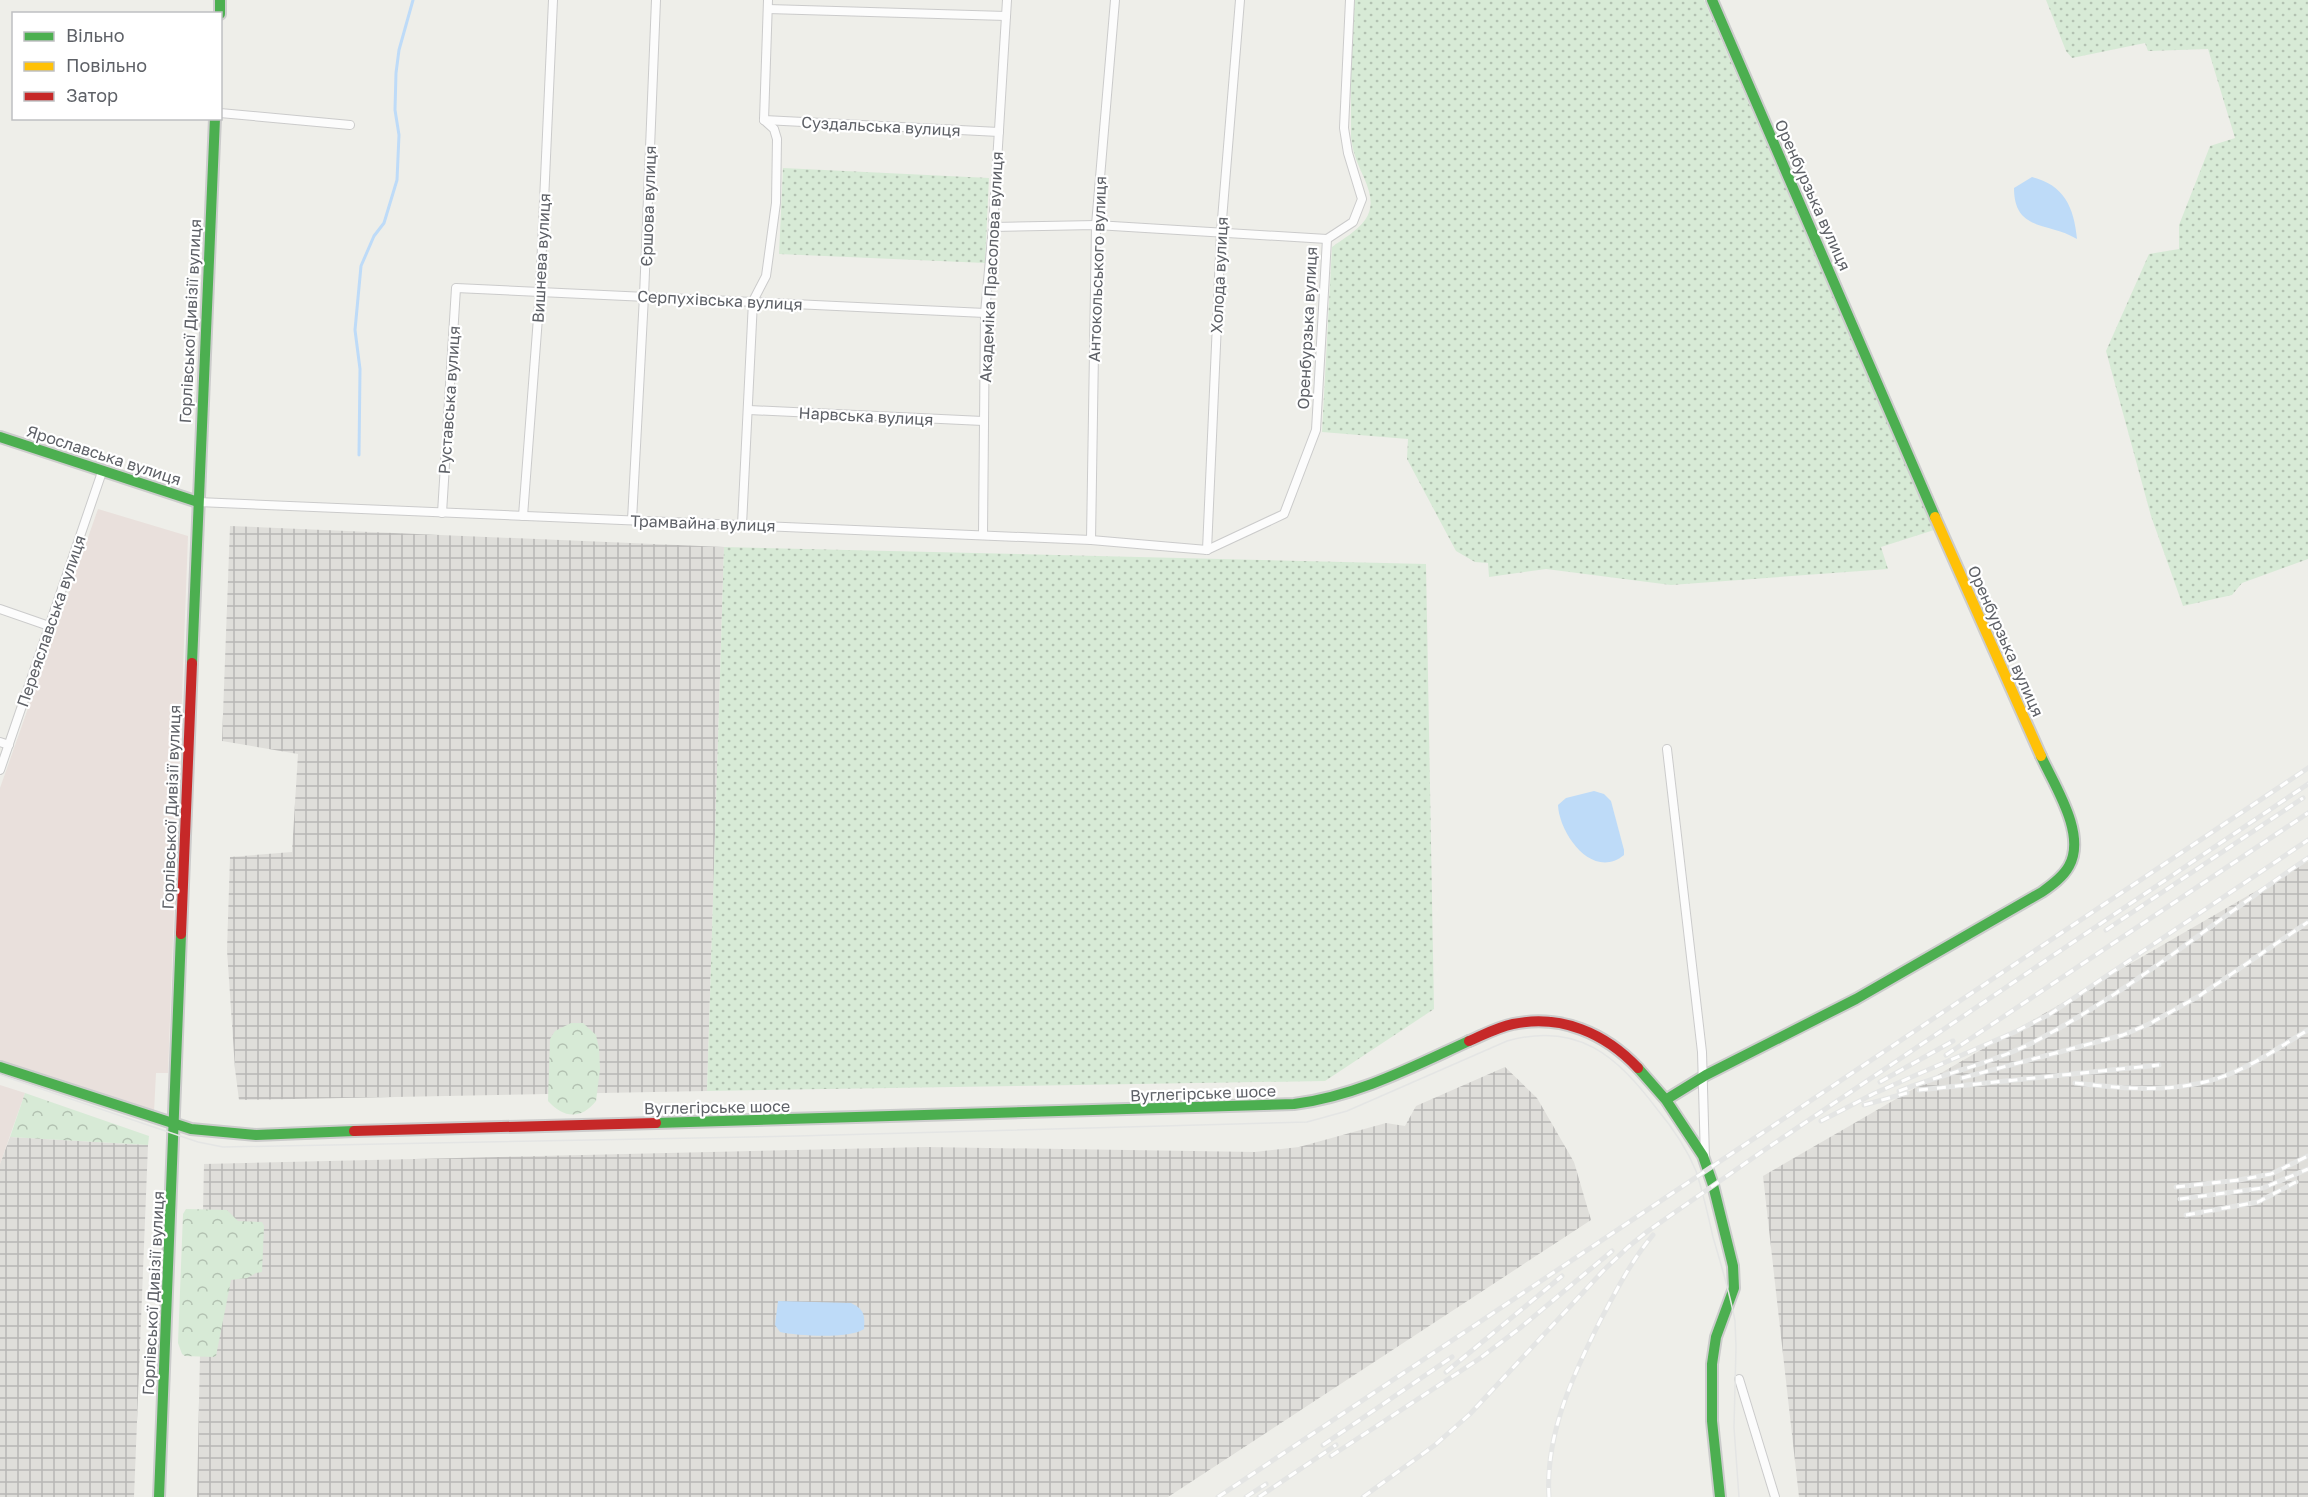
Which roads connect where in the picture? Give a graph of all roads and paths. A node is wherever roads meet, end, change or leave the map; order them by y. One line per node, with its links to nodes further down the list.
1 (553, 0): 20 (street, Вишнева вулиця)
2 (656, 0): 21 (street, Єршова вулиця)
3 (1007, 0): 9 (street, Академіка Прасолова вулиця)
4 (1114, 0): 15 (street, Антокольського вулиця)
5 (1240, 0): 17 (street, Холода вулиця)
6 (1350, 0): 18 (street, Оренбурзька вулиця)
7 (1712, 0): 43 (street, Оренбурзька вулиця)
8 (768, 4): 9 (street); 12 (street)
9 (1006, 16): 14 (street, Академіка Прасолова вулиця)
10 (222, 113): 13 (street)
11 (215, 120): 28 (street, Горлівської Дивізії вулиця)
12 (764, 120): 14 (street, Суздальська вулиця); 22 (street)
13 (350, 125)
14 (999, 132): 16 (street, Академіка Прасолова вулиця)
15 (1096, 225): 16 (street); 17 (street); 34 (street, Антокольського вулиця)
16 (993, 227): 23 (street, Академіка Прасолова вулиця)
17 (1221, 232): 18 (street); 35 (street, Холода вулиця)
18 (1327, 238): 35 (street, Оренбурзька вулиця)
19 (456, 288): 20 (street, Серпухівська вулиця); 29 (street, Руставська вулиця)
20 (540, 291): 21 (street, Серпухівська вулиця); 30 (street, Вишнева вулиця)
21 (644, 296): 22 (street, Серпухівська вулиця); 31 (street, Єршова вулиця)
22 (753, 301): 23 (street, Серпухівська вулиця); 24 (street)
23 (985, 312): 25 (street, Академіка Прасолова вулиця)
24 (749, 410): 25 (street, Нарвська вулиця); 32 (street)
25 (983, 421): 33 (street, Академіка Прасолова вулиця)
26 (0, 437): 27 (street, Ярославська вулиця)
27 (102, 472): 28 (street, Ярославська вулиця); 37 (street, Переяславська вулиця)
28 (198, 502): 29 (street, Трамвайна вулиця); 45 (street, Горлівської Дивізії вулиця)
29 (442, 513): 30 (street, Трамвайна вулиця)
30 (523, 516): 31 (street, Трамвайна вулиця)
31 (632, 520): 32 (street, Трамвайна вулиця)
32 (742, 525): 33 (street, Трамвайна вулиця)
33 (983, 535): 34 (street, Трамвайна вулиця)
34 (1091, 540): 35 (street, Трамвайна вулиця)
35 (1207, 550)
36 (0, 609): 37 (street)
37 (50, 626): 39 (street, Переяславська вулиця)
38 (0, 742): 39 (street)
39 (9, 745): 41 (street, Переяславська вулиця)
40 (1667, 749): 43 (street)
41 (0, 770)
42 (0, 1067): 45 (street, Вуглегірське шосе)
43 (1704, 1076): 44 (street, Оренбурзька вулиця); 46 (street)
44 (1667, 1099): 45 (street, Вуглегірське шосе); 46 (street, Вуглегірське шосе)
45 (174, 1124): 48 (street, Горлівської Дивізії вулиця)
46 (1705, 1162): 49 (street, Вуглегірське шосе)
47 (1740, 1379): 50 (street)
48 (159, 1497)
49 (1720, 1497)
50 (1775, 1497)

